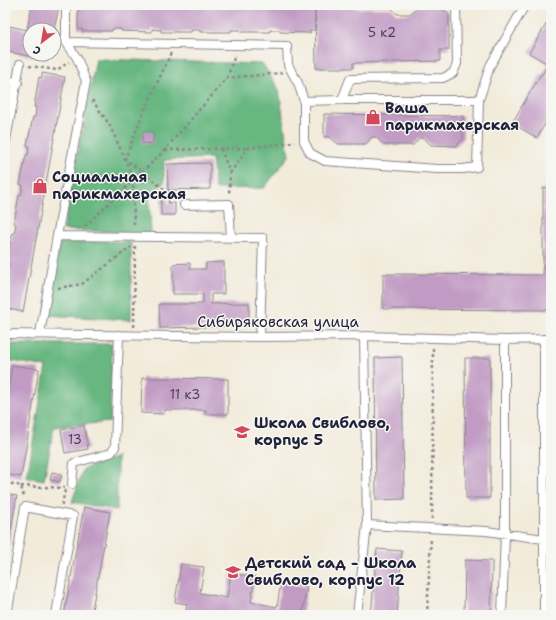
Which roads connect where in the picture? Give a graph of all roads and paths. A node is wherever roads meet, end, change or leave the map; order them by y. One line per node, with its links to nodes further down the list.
1 (66, 5): 4 (lane)
2 (456, 5): 14 (lane)
3 (525, 5): 15 (lane)
4 (66, 42): 5 (lane); 7 (lane)
5 (175, 44): 6 (lane); 22 (path)
6 (238, 45): 9 (lane); 10 (path)
7 (77, 58): 8 (path); 13 (lane)
8 (20, 64): 12 (lane)
9 (292, 72): 10 (path); 16 (lane)
10 (228, 78): 21 (path)
11 (5, 80): 12 (lane)
12 (18, 83): 18 (lane)
13 (85, 90): 22 (path); 28 (lane)
14 (342, 100): 15 (lane); 16 (lane)
15 (479, 100): 17 (lane)
16 (304, 101): 17 (lane)
17 (304, 142): 19 (path)
18 (5, 145)
19 (248, 148): 20 (path); 24 (path)
20 (221, 149): 21 (path); 24 (path)
21 (165, 150): 23 (path)
22 (125, 159): 23 (path); 25 (path)
23 (143, 172): 25 (path); 27 (path)
24 (230, 173): 26 (path)
25 (133, 182): 29 (path); 30 (path)
26 (228, 192)
27 (184, 205): 31 (lane)
28 (57, 236): 29 (lane); 32 (lane)
29 (73, 237): 30 (lane)
30 (134, 237): 31 (lane)
31 (231, 238): 38 (lane)
32 (48, 290): 34 (lane); 36 (path)
33 (5, 334): 34 (lane, Сибиряковская улица)
34 (40, 334): 35 (lane, Сибиряковская улица)
35 (119, 335): 36 (lane, Сибиряковская улица); 44 (lane)
36 (134, 335): 38 (lane, Сибиряковская улица)
37 (364, 336): 38 (lane, Сибиряковская улица); 40 (lane, Сибиряковская улица); 47 (lane)
38 (260, 337)
39 (548, 339): 40 (lane, Сибиряковская улица); 50 (lane)
40 (505, 340): 49 (lane)
41 (433, 342): 48 (path)
42 (5, 482): 43 (path)
43 (21, 486): 44 (path); 45 (path)
44 (68, 486): 46 (path)
45 (25, 507): 46 (lane); 51 (lane)
46 (60, 513): 52 (lane)
47 (367, 525): 48 (lane); 53 (lane)
48 (432, 528): 49 (lane); 54 (path)
49 (505, 534): 50 (lane); 55 (lane)
50 (547, 539): 56 (lane)
51 (7, 615)
52 (56, 615)
53 (357, 615)
54 (426, 615)
55 (502, 615)
56 (544, 615)

